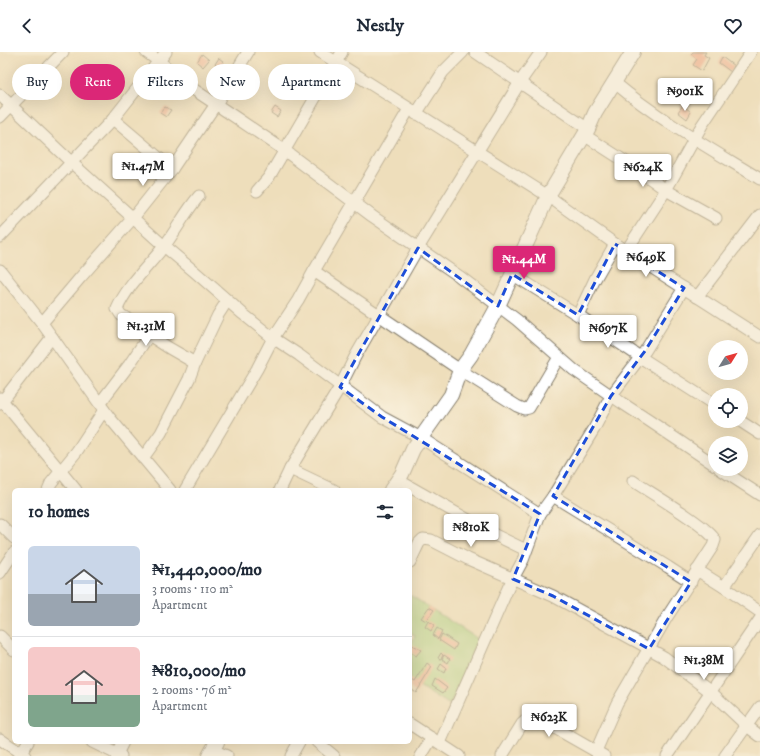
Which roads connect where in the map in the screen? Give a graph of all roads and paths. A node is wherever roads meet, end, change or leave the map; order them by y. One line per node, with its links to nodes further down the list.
1 (63, 52): 17 (street)
2 (146, 52): 12 (street)
3 (166, 52): 12 (street)
4 (248, 52): 16 (street)
5 (320, 52): 11 (street)
6 (463, 52): 18 (street)
7 (475, 52): 13 (street)
8 (541, 52): 13 (street)
9 (632, 52): 14 (main road)
10 (751, 52): 22 (street)
11 (339, 57): 18 (street); 23 (street)
12 (160, 62): 16 (street); 20 (street)
13 (520, 82): 21 (street); 24 (street)
14 (615, 83): 21 (main road); 22 (street)
15 (0, 95): 17 (street)
16 (216, 104): 23 (street); 26 (street)
17 (11, 105): 19 (street); 25 (street)
18 (412, 112): 24 (street); 32 (street)
19 (0, 117)
20 (112, 119): 25 (street); 26 (street)
21 (586, 132): 28 (street); 31 (main road)
22 (695, 139): 27 (street); 28 (street)
23 (284, 150): 29 (street); 32 (street)
24 (476, 152): 31 (street); 39 (street)
25 (72, 163): 34 (street); 36 (street)
26 (172, 169): 34 (street)
27 (760, 179)
28 (666, 190): 35 (street); 40 (street)
29 (257, 191)
30 (199, 196): 38 (street)
31 (548, 196): 37 (street); 43 (main road)
32 (354, 202): 39 (street); 42 (street)
33 (760, 215): 45 (street)
34 (133, 218): 38 (street); 50 (street)
35 (716, 218)
36 (0, 237)
37 (615, 244): 40 (street); 48 (street)
38 (164, 246): 46 (street); 51 (street)
39 (418, 248): 47 (street); 49 (street)
40 (626, 251): 44 (street)
41 (0, 270): 50 (street)
42 (314, 271): 49 (street); 54 (street)
43 (512, 274): 47 (main road); 48 (street)
44 (684, 288): 45 (street); 56 (street)
45 (697, 297): 53 (street)
46 (227, 300): 54 (street); 57 (street)
47 (498, 306): 55 (street); 58 (main road)
48 (578, 315): 56 (street)
49 (380, 316): 58 (street); 59 (street)
50 (42, 323): 52 (street)
51 (148, 335): 57 (street); 63 (street)
52 (52, 337): 61 (street); 63 (street)
53 (760, 337)
54 (273, 338): 59 (street); 77 (street)
55 (559, 357): 58 (street); 60 (street)
56 (640, 357): 60 (street); 62 (street)
57 (195, 363): 67 (street)
58 (460, 370): 66 (main road)
59 (340, 386): 66 (street); 69 (street)
60 (611, 396): 68 (street); 82 (street)
61 (1, 401): 70 (street)
62 (708, 401)
63 (102, 407): 67 (street); 70 (street)
64 (748, 426): 65 (street)
65 (760, 434)
66 (421, 438): 73 (main road); 83 (street)
67 (143, 458): 76 (street)
68 (708, 460)
69 (290, 469): 78 (street); 79 (street)
70 (61, 471): 74 (street); 75 (street)
71 (731, 476): 81 (street)
72 (633, 481): 90 (street)
73 (395, 485)
74 (49, 488)
75 (74, 488)
76 (168, 488)
77 (186, 488)
78 (281, 488)
79 (330, 488)
80 (412, 494): 87 (street)
81 (760, 495)
82 (552, 496): 83 (street); 93 (street)
83 (540, 514): 87 (street)
84 (0, 524): 86 (street)
85 (760, 534): 94 (street)
86 (12, 536)
87 (526, 550): 92 (street)
88 (12, 555): 91 (street)
89 (412, 558): 92 (street)
90 (697, 570): 93 (street); 94 (street)
91 (0, 573)
92 (513, 579): 99 (street); 106 (street)
93 (691, 582): 99 (street)
94 (724, 587): 95 (street)
95 (760, 612)
96 (760, 619): 100 (street)
97 (0, 636): 98 (street)
98 (12, 648)
99 (649, 649): 100 (street); 113 (street)
100 (711, 692): 103 (street); 114 (street)
101 (760, 707): 103 (street)
102 (412, 725): 106 (street)
103 (747, 726): 104 (street); 123 (street)
104 (760, 736)
105 (0, 739): 115 (street)
106 (436, 741): 120 (street); 121 (street)
107 (27, 744): 115 (street)
108 (96, 744): 116 (street)
109 (122, 744): 116 (street)
110 (298, 744): 118 (street)
111 (319, 744): 119 (street)
112 (213, 749): 117 (street)
113 (600, 754): 122 (street)
114 (672, 754)
115 (21, 755)
116 (118, 756)
117 (227, 756)
118 (291, 756)
119 (334, 756)
120 (421, 756)
121 (459, 756)
122 (502, 756)
123 (725, 756)

